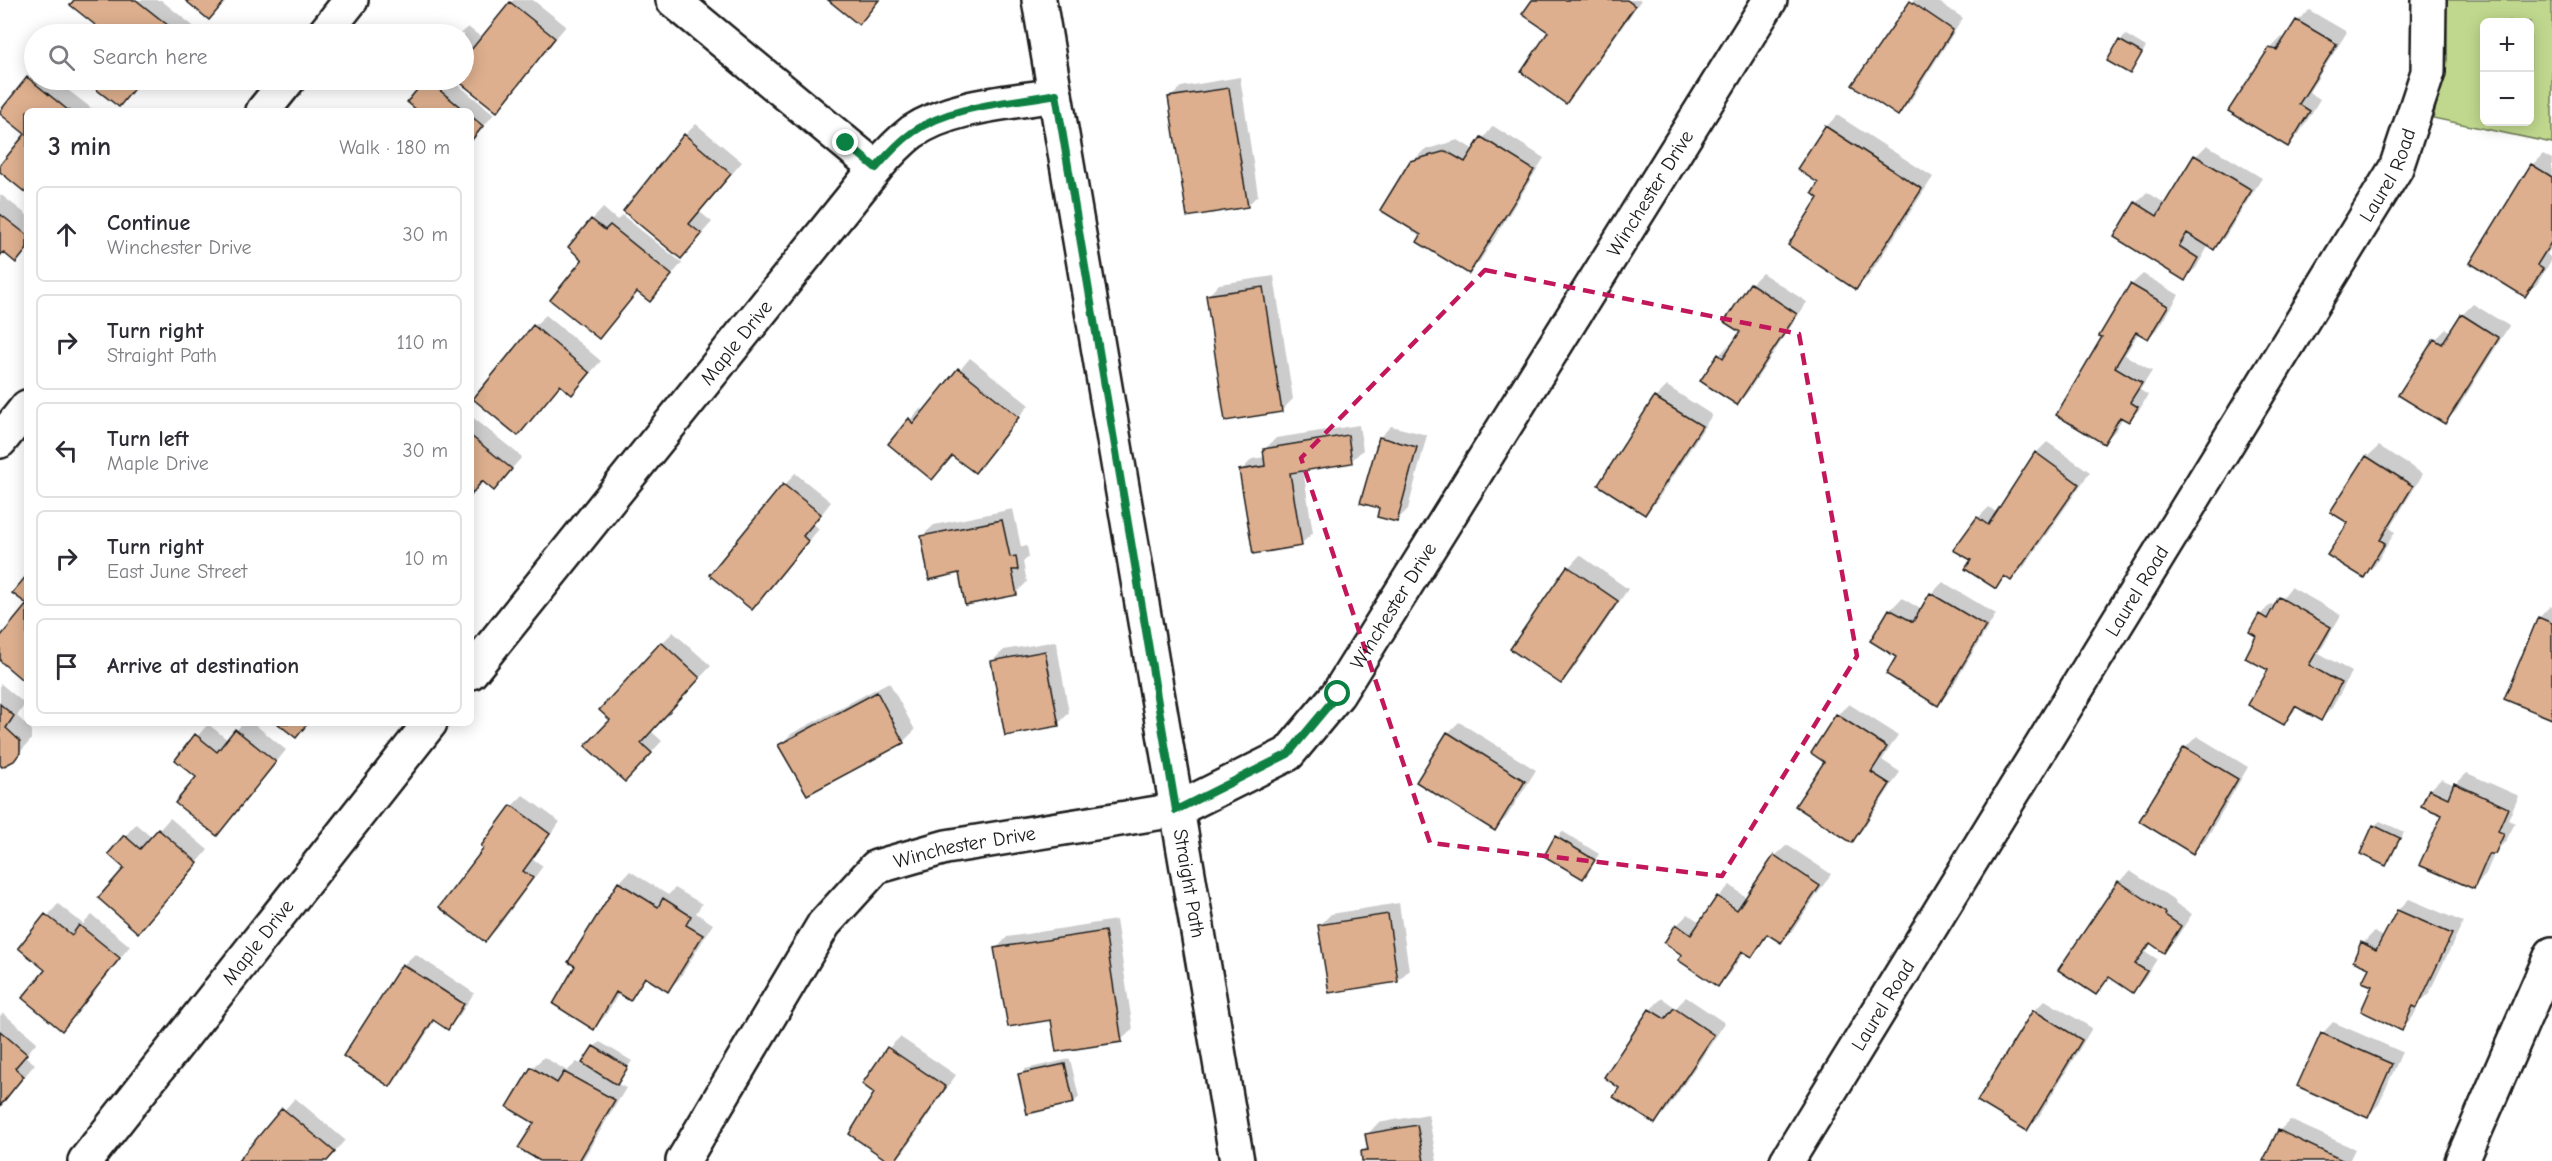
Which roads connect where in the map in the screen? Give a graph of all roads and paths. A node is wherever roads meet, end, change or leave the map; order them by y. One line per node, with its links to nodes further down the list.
1 (351, 0): 6 (street)
2 (673, 0): 10 (street)
3 (1039, 0): 8 (street, Straight Path)
4 (1770, 0): 15 (street, Winchester Drive)
5 (2429, 0): 20 (street, Laurel Road)
6 (332, 24)
7 (280, 90): 9 (street)
8 (1056, 94): 10 (street, Maple Drive); 15 (street, Straight Path)
9 (265, 108)
10 (876, 168): 13 (street, Maple Drive)
11 (24, 411): 12 (street)
12 (0, 441)
13 (474, 668)
14 (428, 726): 17 (street, Maple Drive)
15 (1176, 810): 18 (street, Winchester Drive); 19 (street, Straight Path)
16 (2552, 954): 21 (street)
17 (85, 1161)
18 (683, 1161)
19 (1237, 1161)
20 (1787, 1161)
21 (2462, 1161)

